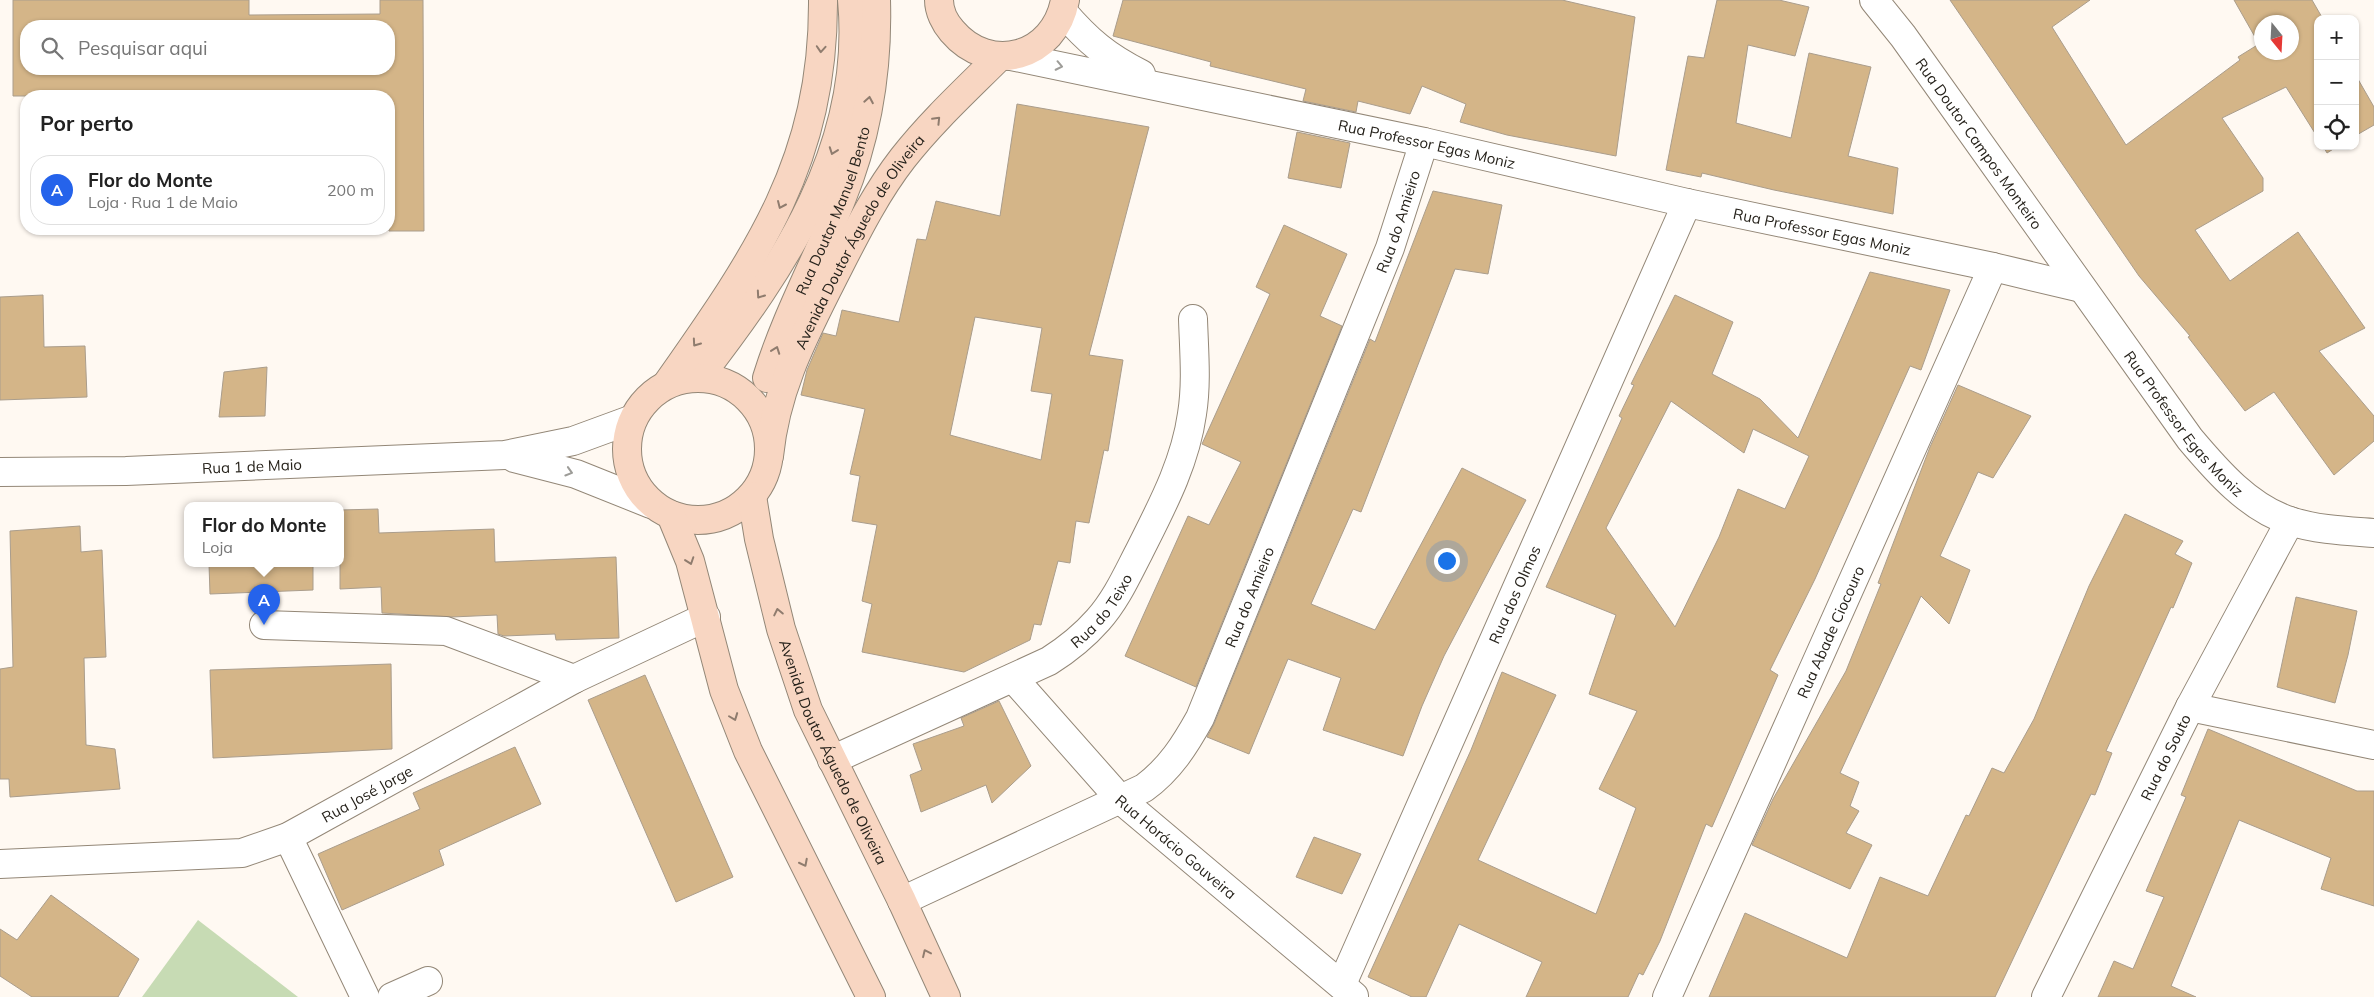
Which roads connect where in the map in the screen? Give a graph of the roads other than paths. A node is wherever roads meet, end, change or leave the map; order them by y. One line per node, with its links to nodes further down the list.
1 (823, 0): 15 (street, one-way to 15)
2 (852, 0): 14 (street, Rua Doutor Manuel Bento, one-way to 14)
3 (876, 0): 16 (street, Rua Doutor Manuel Bento, one-way to 3)
4 (939, 0): 7 (street)
5 (1874, 0): 12 (street, Rua Doutor Campos Monteiro)
6 (1064, 6): 7 (street); 8 (street)
7 (1005, 56): 8 (street, one-way to 8); 19 (street, Avenida Doutor Águedo de Oliveira, one-way to 7)
8 (1172, 89): 9 (street, Rua Professor Egas Moniz)
9 (1424, 142): 10 (street, Rua Professor Egas Moniz); 32 (street, Rua do Amieiro)
10 (1687, 203): 11 (street, Rua Professor Egas Moniz); 37 (street, Rua dos Olmos)
11 (1993, 267): 12 (street, Rua Professor Egas Moniz); 42 (street, Rua Abade Ciocouro)
12 (2081, 288): 23 (street, Rua Professor Egas Moniz)
13 (1193, 319): 28 (street, Rua do Teixo)
14 (700, 377): 15 (street); 16 (street)
15 (667, 384): 17 (street)
16 (760, 414): 19 (street)
17 (633, 419): 18 (street); 22 (street)
18 (505, 455): 20 (street, Rua 1 de Maio); 22 (street, one-way to 22)
19 (769, 456): 21 (street)
20 (0, 472)
21 (752, 496): 22 (street); 31 (street, Avenida Doutor Águedo de Oliveira, one-way to 21)
22 (661, 510): 25 (street, one-way to 25)
23 (2290, 521): 24 (street, Rua Professor Egas Moniz); 29 (street, Rua do Souto)
24 (2374, 533)
25 (706, 617): 27 (street, Rua José Jorge); 40 (street, one-way to 40)
26 (264, 625): 27 (street)
27 (574, 678): 33 (street, Rua José Jorge)
28 (1013, 678): 31 (street, Rua do Teixo); 32 (street, Rua Horácio Gouveira)
29 (2190, 707): 30 (street); 43 (street, Rua do Souto)
30 (2374, 745)
31 (832, 760): 35 (street, Avenida Doutor Águedo de Oliveira)
32 (1121, 800): 35 (street, Rua do Amieiro); 37 (street, Rua Horácio Gouveira)
33 (288, 838): 34 (street, Rua José Jorge); 38 (street)
34 (0, 864)
35 (902, 901): 41 (street, Avenida Doutor Águedo de Oliveira, one-way to 35)
36 (428, 981): 39 (street)
37 (1349, 991)
38 (364, 997)
39 (392, 997)
40 (871, 997)
41 (946, 997)
42 (1667, 997)
43 (2046, 997)

